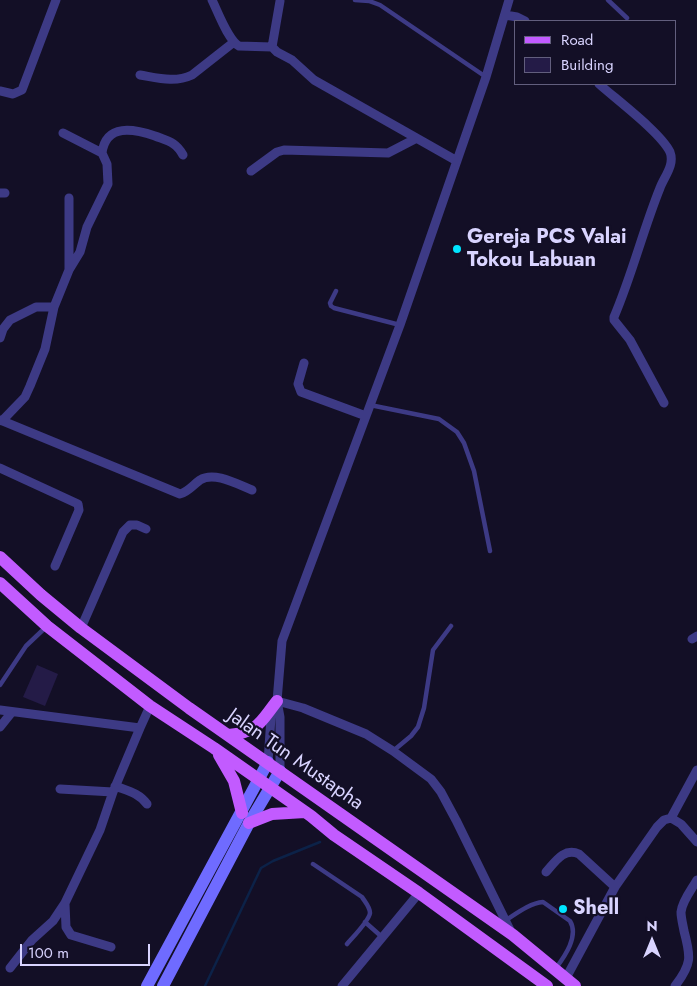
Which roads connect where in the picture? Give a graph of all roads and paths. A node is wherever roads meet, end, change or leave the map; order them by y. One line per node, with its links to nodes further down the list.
1 (56, 0): 15 (street)
2 (212, 0): 10 (street)
3 (355, 0): 13 (lane)
4 (509, 0): 7 (street)
5 (608, 0): 8 (lane)
6 (280, 1): 11 (street)
7 (505, 15): 9 (street); 13 (street)
8 (627, 18)
9 (523, 20)
10 (234, 42): 11 (street); 12 (street)
11 (272, 47): 17 (street)
12 (140, 75)
13 (486, 77): 20 (street)
14 (600, 85): 29 (street)
15 (0, 91)
16 (63, 133): 18 (street)
17 (415, 139): 20 (street); 21 (street)
18 (102, 153): 19 (street); 23 (street)
19 (183, 155)
20 (457, 161): 26 (street)
21 (251, 171)
22 (69, 198): 23 (street)
23 (69, 270): 25 (street)
24 (336, 291): 26 (lane)
25 (54, 307): 27 (street); 32 (street)
26 (400, 325): 30 (street)
27 (0, 338)
28 (304, 363): 31 (street)
29 (664, 403)
30 (370, 405): 31 (street); 36 (lane)
31 (366, 416): 44 (street)
32 (1, 420): 34 (street)
33 (0, 468): 38 (street)
34 (252, 490)
35 (146, 530): 42 (street)
36 (490, 551)
37 (0, 557): 42 (main road, Jalan Tun Mustapha)
38 (55, 566)
39 (0, 582): 40 (main road)
40 (47, 626): 43 (lane); 45 (main road)
41 (451, 626): 52 (lane)
42 (81, 628): 50 (main road, Jalan Tun Mustapha)
43 (0, 685)
44 (277, 701): 50 (main road); 52 (street); 53 (street); 55 (street)
45 (150, 706): 49 (street); 51 (main road)
46 (0, 710): 47 (street)
47 (12, 712): 48 (street); 49 (street)
48 (0, 726)
49 (140, 728): 59 (street)
50 (229, 735): 53 (main road, Jalan Tun Mustapha)
51 (214, 748): 56 (main road); 62 (main road)
52 (393, 751): 71 (street)
53 (268, 762): 55 (main road, Jalan Tun Mustapha); 56 (main road)
54 (697, 770): 63 (street)
55 (280, 771): 58 (main road); 73 (main road, Jalan Tun Mustapha)
56 (259, 780): 58 (main road); 62 (main road)
57 (60, 788): 59 (street)
58 (270, 788): 61 (main road); 62 (main road)
59 (114, 789): 60 (street); 70 (street)
60 (147, 804)
61 (308, 814): 62 (main road); 69 (main road)
62 (245, 818): 80 (main road); 81 (main road)
63 (672, 818): 64 (street); 68 (street)
64 (697, 842)
65 (314, 864): 72 (lane)
66 (546, 872): 68 (street)
67 (697, 880): 84 (street)
68 (615, 887): 79 (street)
69 (419, 894): 74 (street); 83 (main road)
70 (65, 903): 76 (street); 77 (street)
71 (505, 920): 73 (street); 78 (lane)
72 (365, 922): 74 (lane); 75 (lane)
73 (513, 934): 78 (main road, Jalan Tun Mustapha)
74 (382, 937): 82 (street)
75 (348, 944)
76 (111, 947)
77 (10, 968)
78 (555, 971): 79 (main road, Jalan Tun Mustapha)
79 (570, 982)
80 (147, 986)
81 (163, 986)
82 (342, 986)
83 (546, 986)
84 (675, 986)

